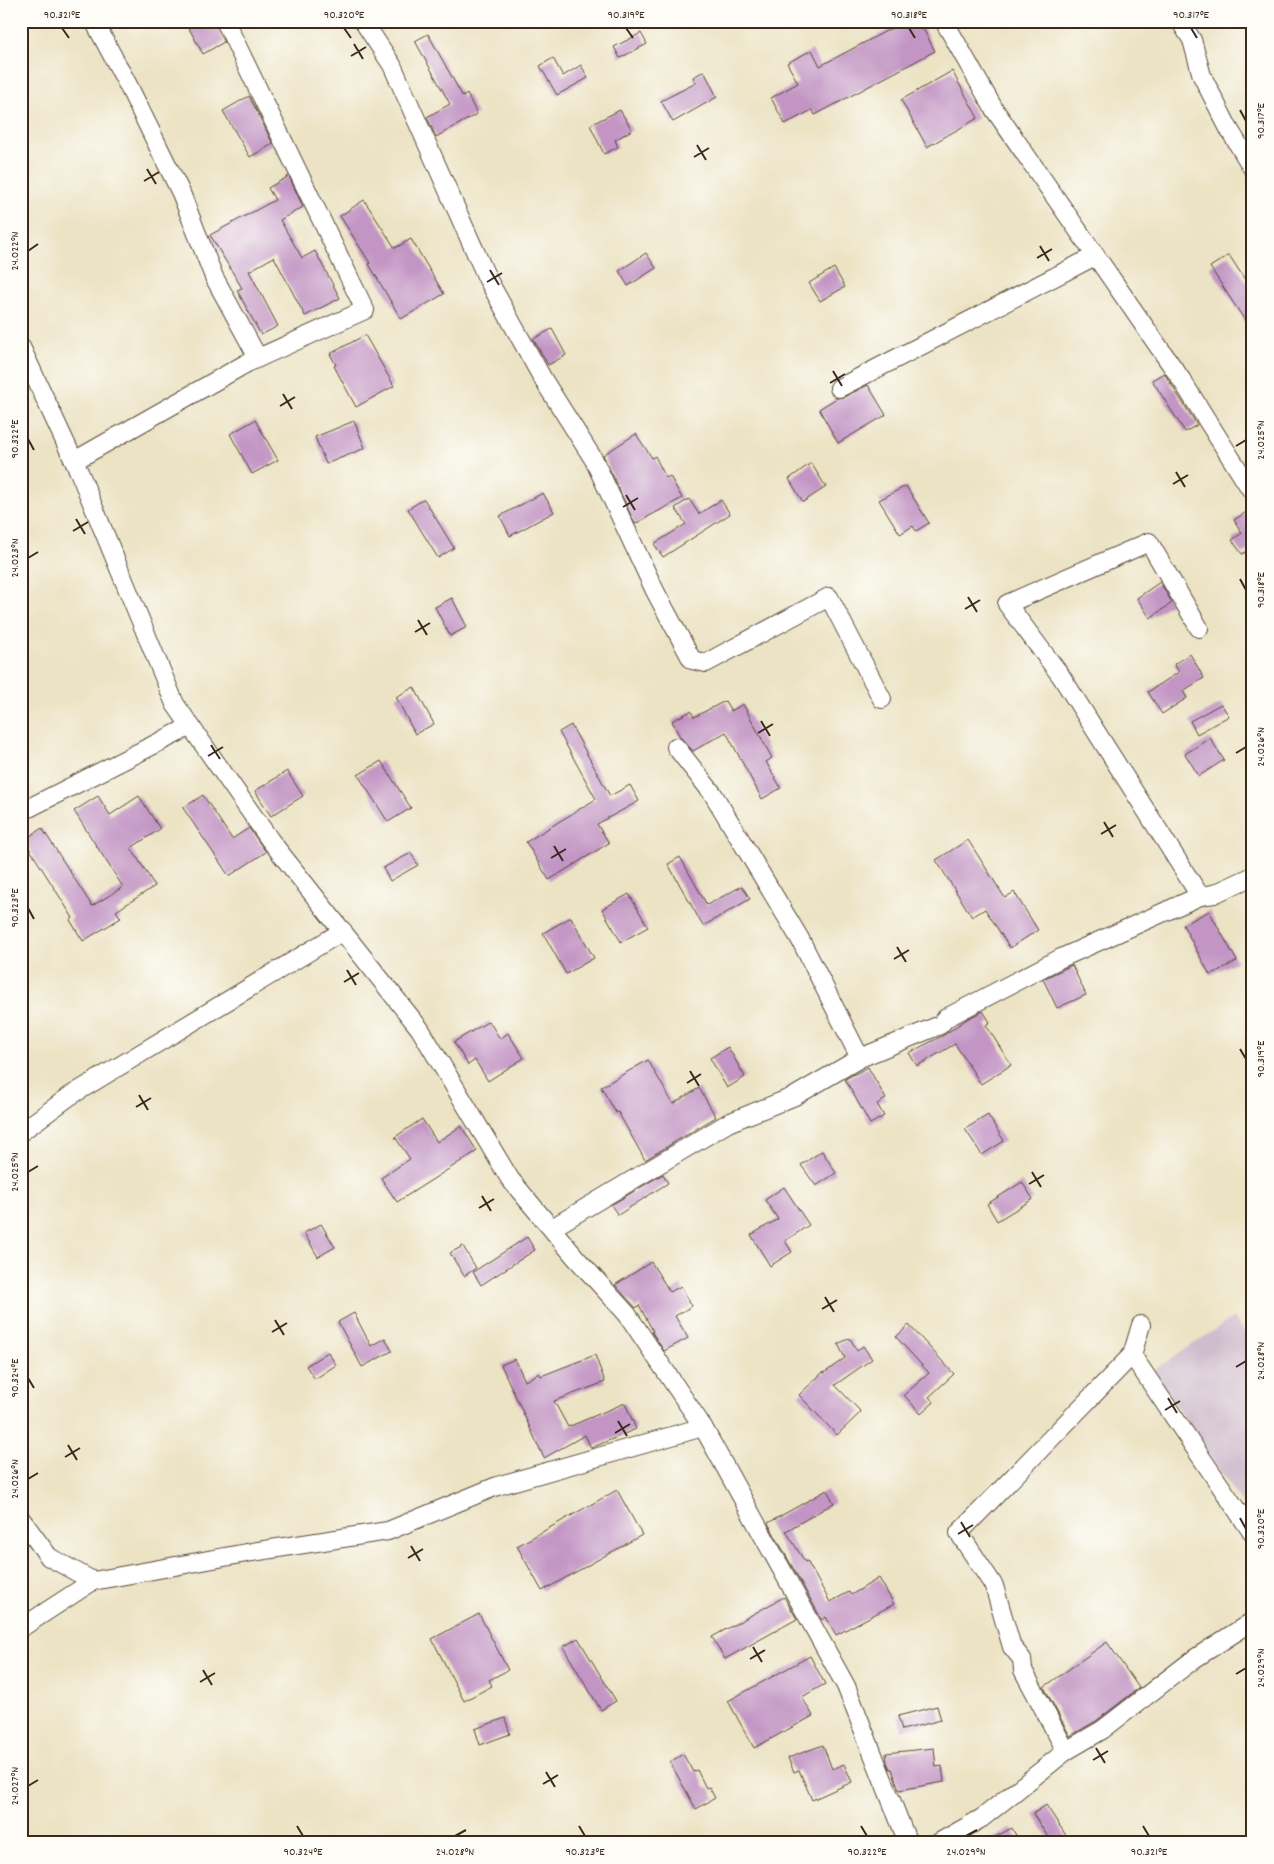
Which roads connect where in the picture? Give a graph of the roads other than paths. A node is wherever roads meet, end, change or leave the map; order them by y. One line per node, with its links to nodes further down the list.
1 (94, 21): 9 (street)
2 (226, 21): 9 (street)
3 (363, 21): 14 (street)
4 (944, 21): 7 (street)
5 (1180, 21): 6 (street)
6 (1253, 168)
7 (1096, 256): 10 (street); 12 (street)
8 (21, 347): 11 (street)
9 (258, 358): 11 (street)
10 (839, 388)
11 (74, 461): 15 (street)
12 (1253, 493)
13 (1198, 628): 19 (street)
14 (882, 699)
15 (190, 726): 17 (street); 20 (street)
16 (676, 747): 21 (street)
17 (21, 812)
18 (1253, 876): 19 (street)
19 (1200, 896): 21 (street)
20 (342, 931): 22 (street); 23 (street)
21 (860, 1058): 23 (street)
22 (21, 1132)
23 (552, 1228): 26 (street)
24 (1142, 1325): 25 (street)
25 (1132, 1355): 28 (street); 32 (street)
26 (703, 1427): 29 (street); 33 (street)
27 (21, 1519): 29 (street)
28 (1253, 1534)
29 (93, 1581): 31 (street)
30 (1253, 1621): 32 (street)
31 (21, 1628)
32 (1066, 1751): 34 (street)
33 (908, 1843)
34 (938, 1843)

